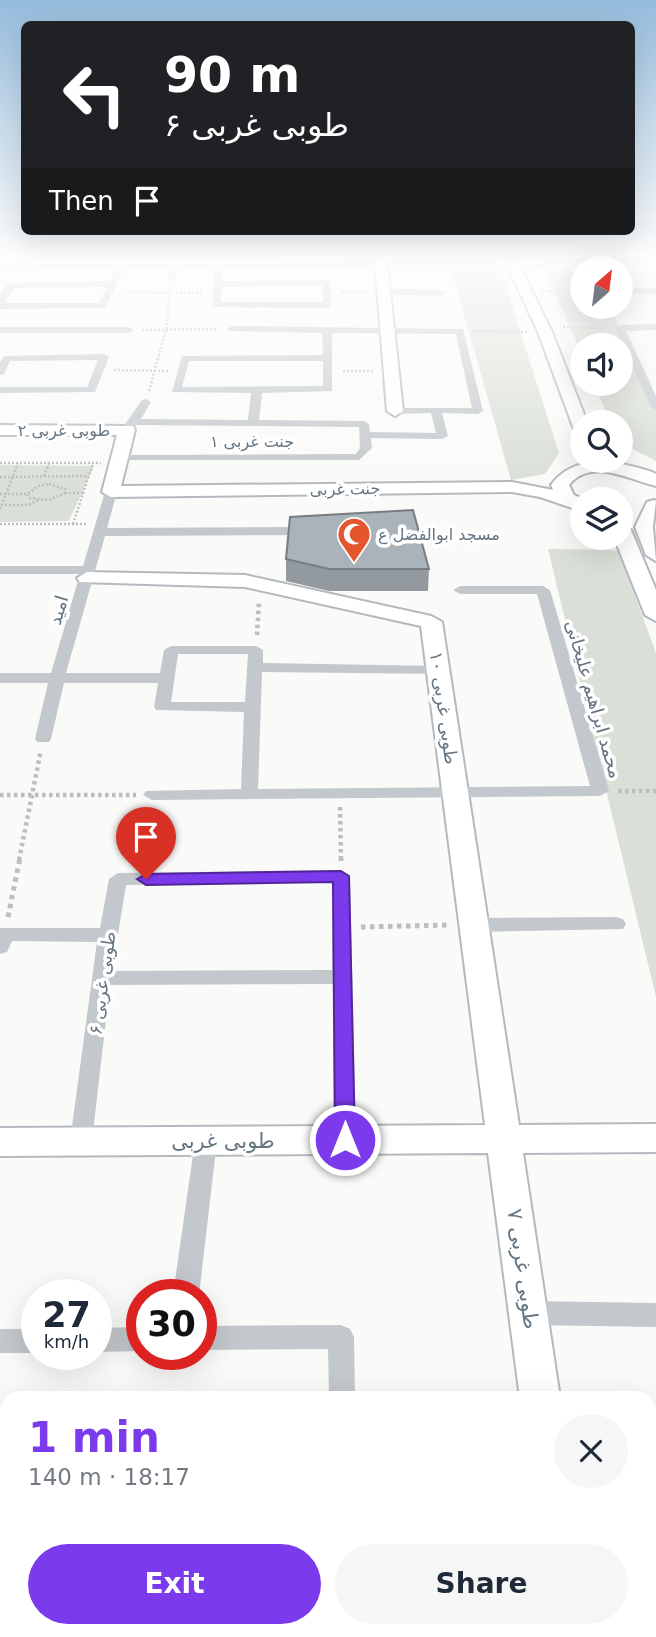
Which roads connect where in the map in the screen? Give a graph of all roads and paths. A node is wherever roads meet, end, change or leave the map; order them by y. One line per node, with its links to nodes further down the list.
1 (51, 330): 10 (street)
2 (166, 330): 16 (path)
3 (298, 330): 11 (street)
4 (364, 330): 11 (street)
5 (388, 330): 19 (street)
6 (416, 330): 12 (street)
7 (516, 330): 12 (path)
8 (552, 330): 26 (street); 27 (street)
9 (621, 330): 24 (street)
10 (129, 331)
11 (327, 331): 14 (street)
12 (460, 331): 25 (street)
13 (4, 358): 15 (street); 20 (street)
14 (328, 358): 17 (street); 18 (street)
15 (100, 370): 16 (path); 21 (street)
16 (154, 371): 17 (path); 23 (path)
17 (181, 371): 22 (street)
18 (328, 371): 19 (path); 22 (street)
19 (392, 371): 28 (street)
20 (0, 372)
21 (0, 390)
22 (257, 390): 29 (street)
23 (146, 402): 30 (street)
24 (656, 407)
25 (436, 410): 28 (street); 32 (street)
26 (576, 410)
27 (590, 410)
28 (395, 411)
29 (253, 424): 30 (street); 32 (street)
30 (130, 426): 31 (street, طوبی غربی ۲); 33 (street)
31 (0, 430)
32 (366, 435): 33 (street, جنت غربی ۱)
33 (120, 460): 37 (path); 49 (street)
34 (0, 463): 35 (path)
35 (18, 463): 36 (path); 44 (path)
36 (49, 463): 37 (path); 40 (path)
37 (93, 463): 42 (path)
38 (633, 470): 46 (street)
39 (575, 473): 45 (street)
40 (44, 476): 41 (path); 44 (path)
41 (51, 476): 42 (path); 47 (path)
42 (88, 476): 51 (path)
43 (0, 477): 44 (path)
44 (12, 477): 53 (path)
45 (563, 479): 48 (street); 55 (street)
46 (656, 481)
47 (49, 484): 50 (path); 54 (path)
48 (512, 487): 49 (street, جنت غربی); 57 (street, جنت غربی)
49 (111, 492): 51 (path); 63 (street, امید)
50 (65, 493): 51 (path); 56 (path)
51 (83, 493): 62 (path)
52 (0, 494): 53 (path)
53 (6, 494): 54 (path); 59 (path)
54 (27, 494): 56 (path)
55 (570, 498)
56 (39, 500): 59 (path)
57 (570, 501)
58 (655, 506): 60 (street); 66 (street)
59 (1, 507)
60 (633, 510)
61 (0, 524): 62 (path)
62 (73, 524): 63 (path)
63 (101, 528): 64 (street); 68 (street, امید)
64 (292, 531)
65 (629, 550): 71 (street)
66 (656, 555)
67 (0, 570): 68 (street)
68 (88, 574): 69 (street, طوبی غربی ۱۰); 76 (street, امید)
69 (260, 583): 72 (path); 74 (street, طوبی غربی ۱۰)
70 (460, 590): 80 (street, محمد ابراهیم علیخانی)
71 (656, 615)
72 (256, 650): 73 (street); 77 (street)
73 (255, 667): 74 (street); 78 (street)
74 (439, 671): 82 (street, طوبی غربی ۱۰)
75 (0, 678): 76 (street)
76 (57, 678): 77 (street); 79 (street, امید)
77 (167, 678): 78 (street)
78 (252, 707): 83 (street)
79 (43, 739): 86 (path)
80 (600, 791): 81 (path); 82 (street, محمد ابراهیم علیخانی)
81 (656, 791)
82 (456, 793): 84 (street, محمد ابراهیم علیخانی); 89 (street, طوبی غربی ۱۰)
83 (249, 794): 84 (street, محمد ابراهیم علیخانی); 87 (street, محمد ابراهیم علیخانی)
84 (340, 794): 88 (path)
85 (0, 795): 86 (path)
86 (32, 795): 87 (path); 93 (path)
87 (152, 795)
88 (341, 876): 91 (street); 92 (street, طوبی غربی ۶)
89 (475, 925): 90 (street); 91 (path); 97 (street, طوبی غربی ۱۰)
90 (616, 925)
91 (342, 928): 94 (street)
92 (108, 935): 93 (street); 95 (street, طوبی غربی ۶)
93 (2, 940)
94 (344, 977): 95 (street); 98 (street)
95 (101, 978): 99 (street, طوبی غربی ۶)
96 (656, 1138): 97 (street, طوبی غربی)
97 (506, 1139): 98 (street, طوبی غربی); 103 (street, طوبی غربی ۷)
98 (345, 1140): 100 (street, طوبی غربی)
99 (81, 1141): 100 (street, طوبی غربی); 101 (street, طوبی غربی)
100 (206, 1141): 102 (street)
101 (0, 1142)
102 (189, 1279)
103 (529, 1312): 104 (street); 109 (street, طوبی غربی ۷)
104 (656, 1315)
105 (217, 1338): 108 (street)
106 (21, 1340): 107 (street)
107 (0, 1341)
108 (342, 1391)
109 (539, 1391)

